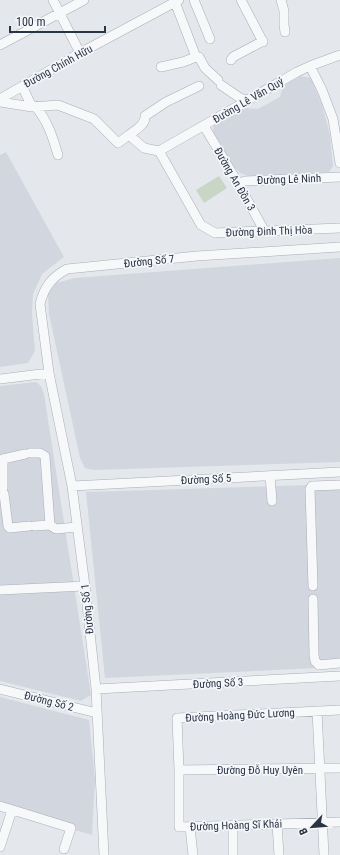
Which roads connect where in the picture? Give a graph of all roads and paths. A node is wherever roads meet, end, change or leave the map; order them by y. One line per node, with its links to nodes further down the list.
1 (53, 0): 8 (street)
2 (84, 0): 8 (street)
3 (194, 0): 10 (street)
4 (240, 0): 15 (street)
5 (281, 0): 9 (street)
6 (177, 1): 7 (street, Đường Chính Hữu); 14 (street)
7 (164, 3): 12 (street, Đường Chính Hữu)
8 (59, 12): 11 (street); 12 (street)
9 (285, 32)
10 (210, 39)
11 (0, 45)
12 (80, 53): 18 (street, Đường Chính Hữu)
13 (340, 55): 16 (street, Đường Lê Văn Quý)
14 (196, 57): 17 (street); 21 (street)
15 (231, 60)
16 (310, 66): 21 (street, Đường Lê Văn Quý); 28 (street)
17 (161, 67)
18 (22, 86): 20 (street, Đường Chính Hữu); 23 (street)
19 (199, 86): 25 (street)
20 (0, 99)
21 (248, 100): 24 (street, Đường Lê Văn Quý)
22 (0, 102): 23 (street)
23 (34, 107): 25 (street); 27 (street)
24 (204, 126): 26 (street, Đường Lê Văn Quý); 30 (street, Đường An Đồn 3)
25 (129, 135): 26 (street)
26 (159, 151): 32 (street, Đường Đinh Thị Hòa)
27 (58, 155)
28 (340, 163)
29 (340, 177): 30 (street, Đường Lê Ninh)
30 (238, 183): 32 (street, Đường An Đồn 3)
31 (340, 228): 32 (street, Đường Đinh Thị Hòa)
32 (265, 232)
33 (340, 247): 34 (street, Đường Số 7)
34 (48, 370): 35 (street); 39 (street, Đường Số 1)
35 (0, 379)
36 (340, 472): 37 (street, Đường Số 5)
37 (270, 476): 39 (street, Đường Số 5); 40 (street)
38 (340, 485): 44 (street)
39 (72, 486): 42 (street, Đường Số 1)
40 (272, 501)
41 (50, 525): 41 (street); 42 (street)
42 (77, 527): 43 (street, Đường Số 1)
43 (85, 586): 45 (street); 50 (street, Đường Số 1)
44 (313, 586)
45 (0, 590)
46 (313, 599): 47 (street)
47 (340, 663)
48 (340, 676): 50 (street, Đường Số 3)
49 (0, 689): 53 (street, Đường Số 2)
50 (96, 689): 53 (street, Đường Số 1)
51 (340, 710): 52 (street, Đường Hoàng Đức Lương)
52 (317, 711): 55 (street); 56 (street, Đường Hoàng Đức Lương)
53 (97, 713): 67 (street, Đường Số 1)
54 (340, 768): 55 (street, Đường Đỗ Huy Uyên)
55 (319, 769): 56 (street, Đường Đỗ Huy Uyên); 59 (street)
56 (179, 770): 64 (street, Đường Hoàng Đức Lương)
57 (0, 806): 58 (street)
58 (12, 810): 65 (street); 66 (street)
59 (322, 822): 60 (street, Đường Hoàng Sĩ Khải); 61 (street, Đường Hoàng Sĩ Khải); 71 (street)
60 (340, 822)
61 (277, 824): 62 (street, Đường Hoàng Sĩ Khải); 70 (street)
62 (233, 825): 63 (street, Đường Hoàng Sĩ Khải); 69 (street)
63 (190, 826): 64 (street, Đường Hoàng Sĩ Khải); 68 (street)
64 (179, 827)
65 (0, 847)
66 (64, 848)
67 (104, 855)
68 (193, 855)
69 (233, 855)
70 (279, 855)
71 (324, 855)

